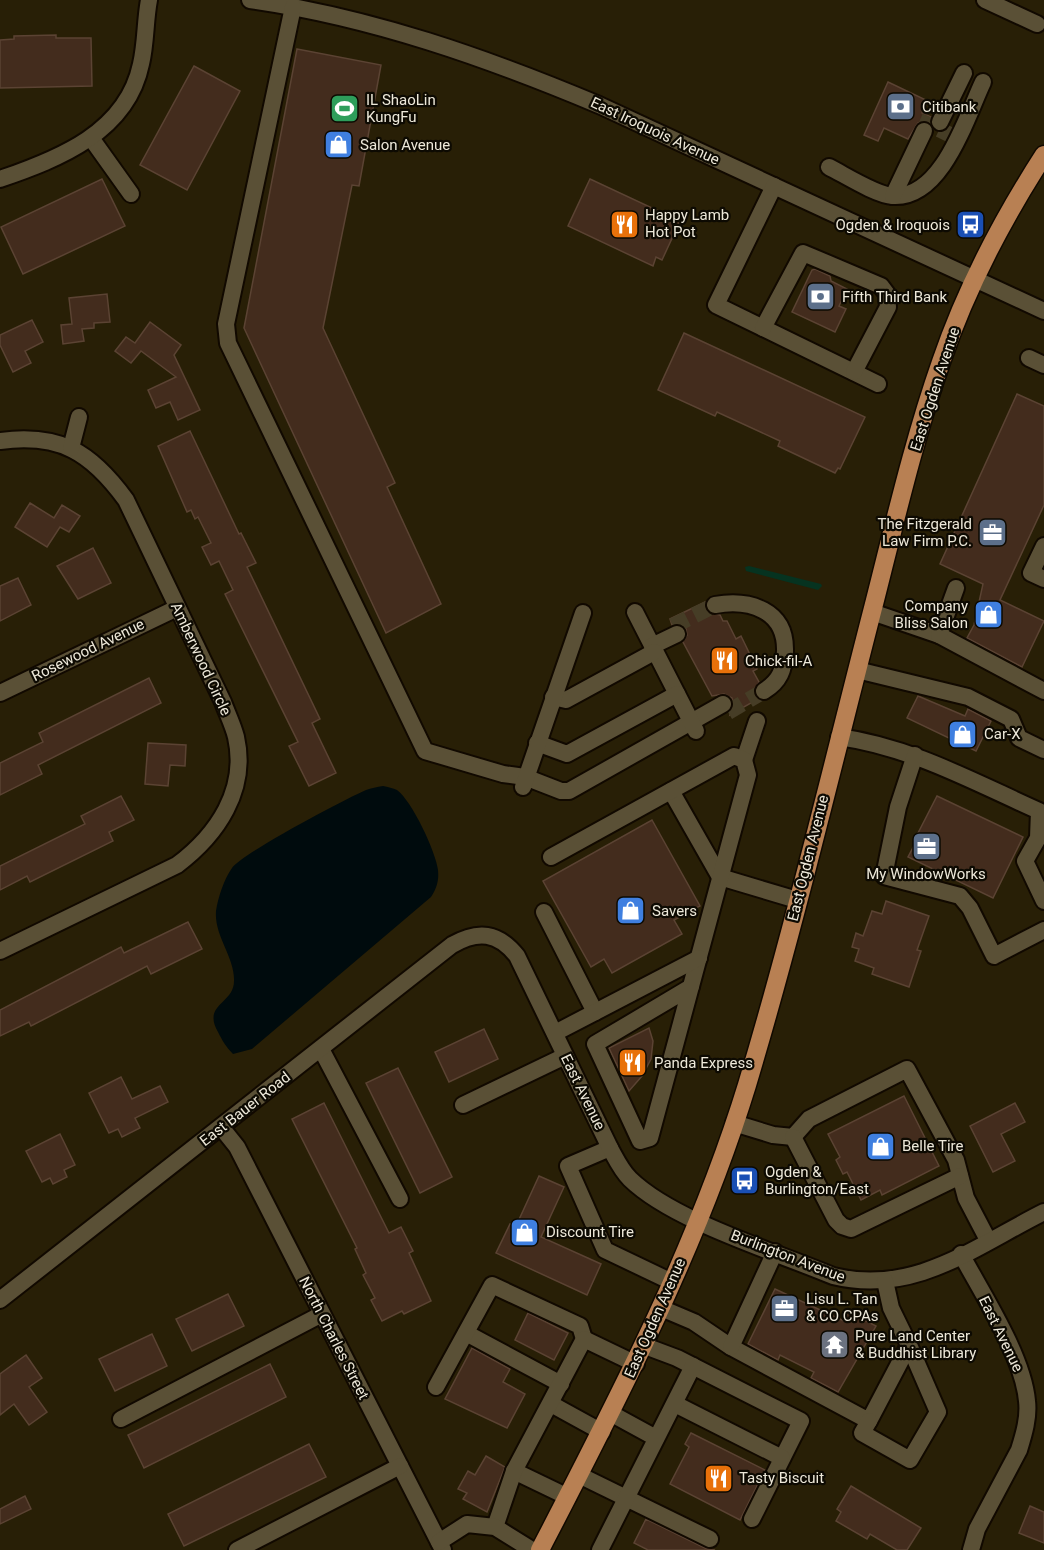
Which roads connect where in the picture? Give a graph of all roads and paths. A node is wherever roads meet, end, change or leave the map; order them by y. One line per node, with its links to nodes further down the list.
1 (148, 0): 7 (street)
2 (250, 0): 4 (street, East Iroquois Avenue)
3 (986, 0): 5 (street)
4 (293, 7): 11 (street, East Iroquois Avenue); 47 (street)
5 (1037, 24)
6 (937, 129): 12 (street); 12 (street); 12 (street)
7 (92, 138): 10 (street); 13 (street)
8 (1044, 155): 14 (main road, East Ogden Avenue)
9 (829, 167): 12 (street)
10 (0, 180)
11 (774, 186): 14 (street, East Iroquois Avenue); 16 (street)
12 (906, 193)
13 (131, 194)
14 (975, 279): 15 (street, East Iroquois Avenue); 28 (main road, East Ogden Avenue)
15 (1044, 311)
16 (763, 328): 17 (street); 17 (street)
17 (854, 372): 18 (street)
18 (878, 384)
19 (79, 417): 21 (street)
20 (0, 441): 21 (street, Amberwood Circle)
21 (71, 448): 25 (street, Amberwood Circle)
22 (1044, 546): 23 (street)
23 (1044, 579)
24 (956, 588): 31 (street)
25 (177, 608): 36 (street, Rosewood Avenue); 56 (street, Amberwood Circle)
26 (717, 610): 34 (street)
27 (635, 612): 32 (street)
28 (872, 612): 31 (street); 33 (main road, East Ogden Avenue)
29 (583, 613): 38 (street)
30 (675, 630): 32 (street)
31 (939, 635): 35 (street)
32 (651, 645): 37 (street); 38 (street)
33 (857, 670): 42 (main road, East Ogden Avenue); 44 (street)
34 (762, 687)
35 (1044, 691)
36 (0, 693)
37 (677, 694): 41 (street); 43 (street)
38 (553, 697): 43 (street)
39 (726, 708): 41 (street)
40 (757, 721): 46 (street)
41 (694, 728): 47 (street)
42 (839, 737): 45 (street); 51 (main road, East Ogden Avenue)
43 (537, 744): 47 (street)
44 (1044, 750)
45 (915, 755): 52 (street); 54 (street)
46 (744, 760): 48 (street); 50 (street)
47 (524, 782)
48 (671, 791): 49 (street); 50 (street)
49 (551, 857)
50 (720, 877): 51 (street); 57 (street)
51 (797, 900): 64 (main road, East Ogden Avenue)
52 (1044, 901)
53 (544, 912): 59 (street)
54 (1044, 930)
55 (496, 938): 60 (street, East Avenue); 61 (street, East Bauer Road)
56 (0, 951)
57 (699, 958): 58 (street); 59 (street)
58 (691, 987): 58 (street)
59 (595, 1012): 60 (street)
60 (555, 1033): 62 (street, East Avenue)
61 (321, 1049): 65 (street, East Bauer Road); 69 (street)
62 (565, 1056): 63 (street); 67 (street, East Avenue)
63 (463, 1105)
64 (734, 1123): 66 (street); 71 (main road, East Ogden Avenue)
65 (221, 1127): 77 (street, East Bauer Road); 79 (street, North Charles Street)
66 (793, 1137): 68 (street); 68 (street)
67 (610, 1148): 71 (street, East Avenue); 76 (street)
68 (960, 1176): 72 (street)
69 (400, 1199)
70 (1044, 1212): 72 (street, Burlington Avenue)
71 (698, 1221): 73 (street, Burlington Avenue); 76 (main road, East Ogden Avenue)
72 (988, 1240): 74 (street, Burlington Avenue)
73 (775, 1252): 75 (street, Burlington Avenue); 84 (street)
74 (961, 1254): 75 (street, Burlington Avenue); 110 (street, East Avenue)
75 (885, 1281): 82 (street)
76 (672, 1282): 78 (main road, East Ogden Avenue)
77 (0, 1300)
78 (661, 1308): 83 (main road, East Ogden Avenue); 84 (street)
79 (322, 1314): 92 (street); 97 (street, North Charles Street)
80 (466, 1334): 81 (street); 87 (street); 88 (street)
81 (584, 1339): 85 (street); 87 (street)
82 (909, 1345): 93 (street); 93 (street)
83 (645, 1346): 85 (main road, East Ogden Avenue); 86 (street)
84 (731, 1347): 93 (street)
85 (636, 1364): 91 (main road, East Ogden Avenue)
86 (693, 1366): 90 (street); 96 (street)
87 (561, 1384): 89 (street)
88 (436, 1387)
89 (550, 1404): 94 (street); 98 (street)
90 (675, 1404): 95 (street); 96 (street)
91 (612, 1414): 94 (main road, East Ogden Avenue); 95 (street)
92 (121, 1419)
93 (869, 1421)
94 (602, 1432): 99 (main road, East Ogden Avenue)
95 (656, 1438): 101 (street)
96 (782, 1458): 102 (street)
97 (400, 1466): 105 (street, North Charles Street); 106 (street)
98 (514, 1471): 100 (street); 103 (street)
99 (579, 1475): 100 (main road, East Ogden Avenue); 101 (street)
100 (568, 1497): 108 (main road, East Ogden Avenue)
101 (626, 1499): 104 (street); 109 (street)
102 (752, 1519)
103 (495, 1527): 105 (street); 107 (street)
104 (710, 1539)
105 (441, 1546)
106 (237, 1550)
107 (532, 1550)
108 (540, 1550)
109 (600, 1550)
110 (971, 1550)

